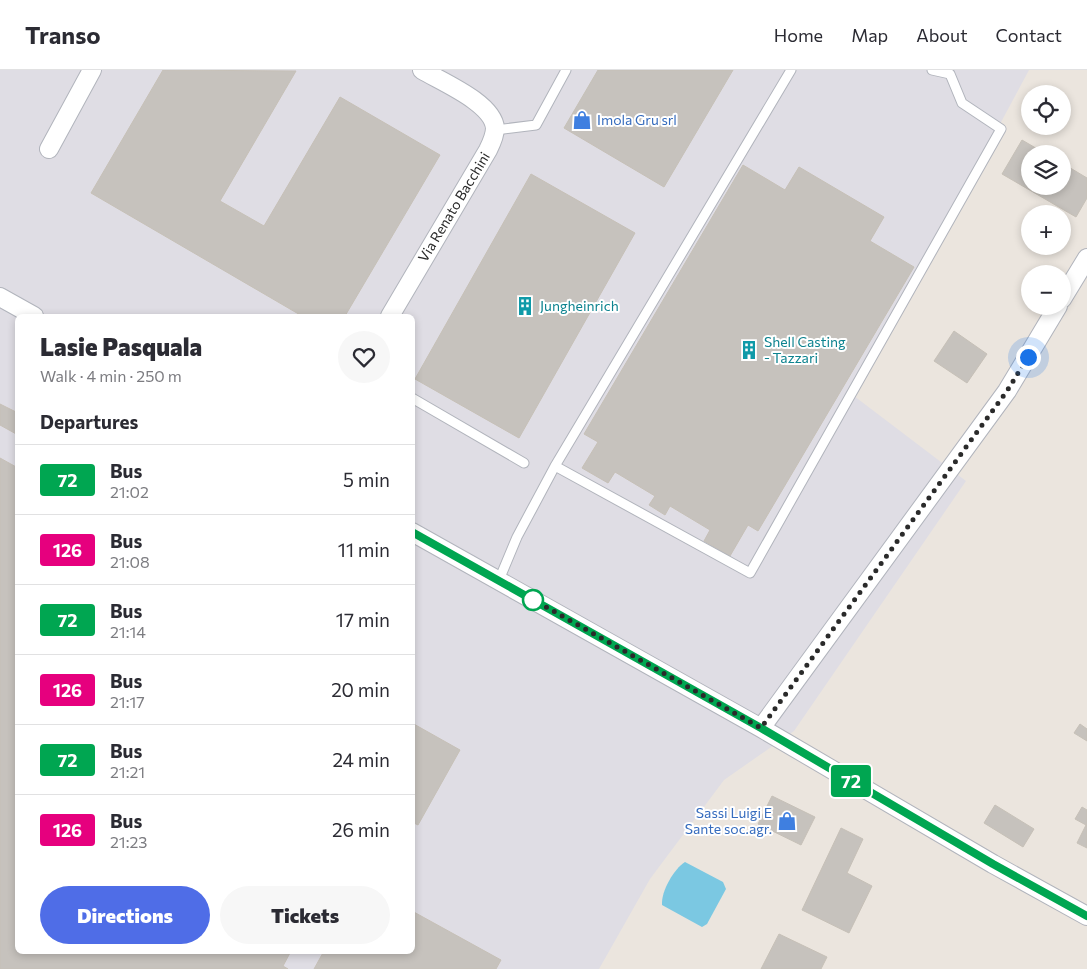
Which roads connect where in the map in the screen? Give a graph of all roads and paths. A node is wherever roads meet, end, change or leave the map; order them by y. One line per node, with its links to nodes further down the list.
1 (92, 70): 7 (street)
2 (422, 70): 6 (street)
3 (566, 70): 6 (lane)
4 (791, 70): 16 (lane)
5 (932, 70): 16 (lane)
6 (495, 130): 12 (street, Via Renato Bacchini)
7 (50, 149)
8 (1087, 258): 9 (street)
9 (1071, 284)
10 (0, 297): 11 (street)
11 (30, 314)
12 (391, 314)
13 (1053, 315): 19 (street)
14 (415, 400): 15 (lane)
15 (524, 463)
16 (555, 466): 18 (lane)
17 (415, 534): 18 (street)
18 (499, 580): 19 (street)
19 (761, 728): 20 (street)
20 (1087, 916)

